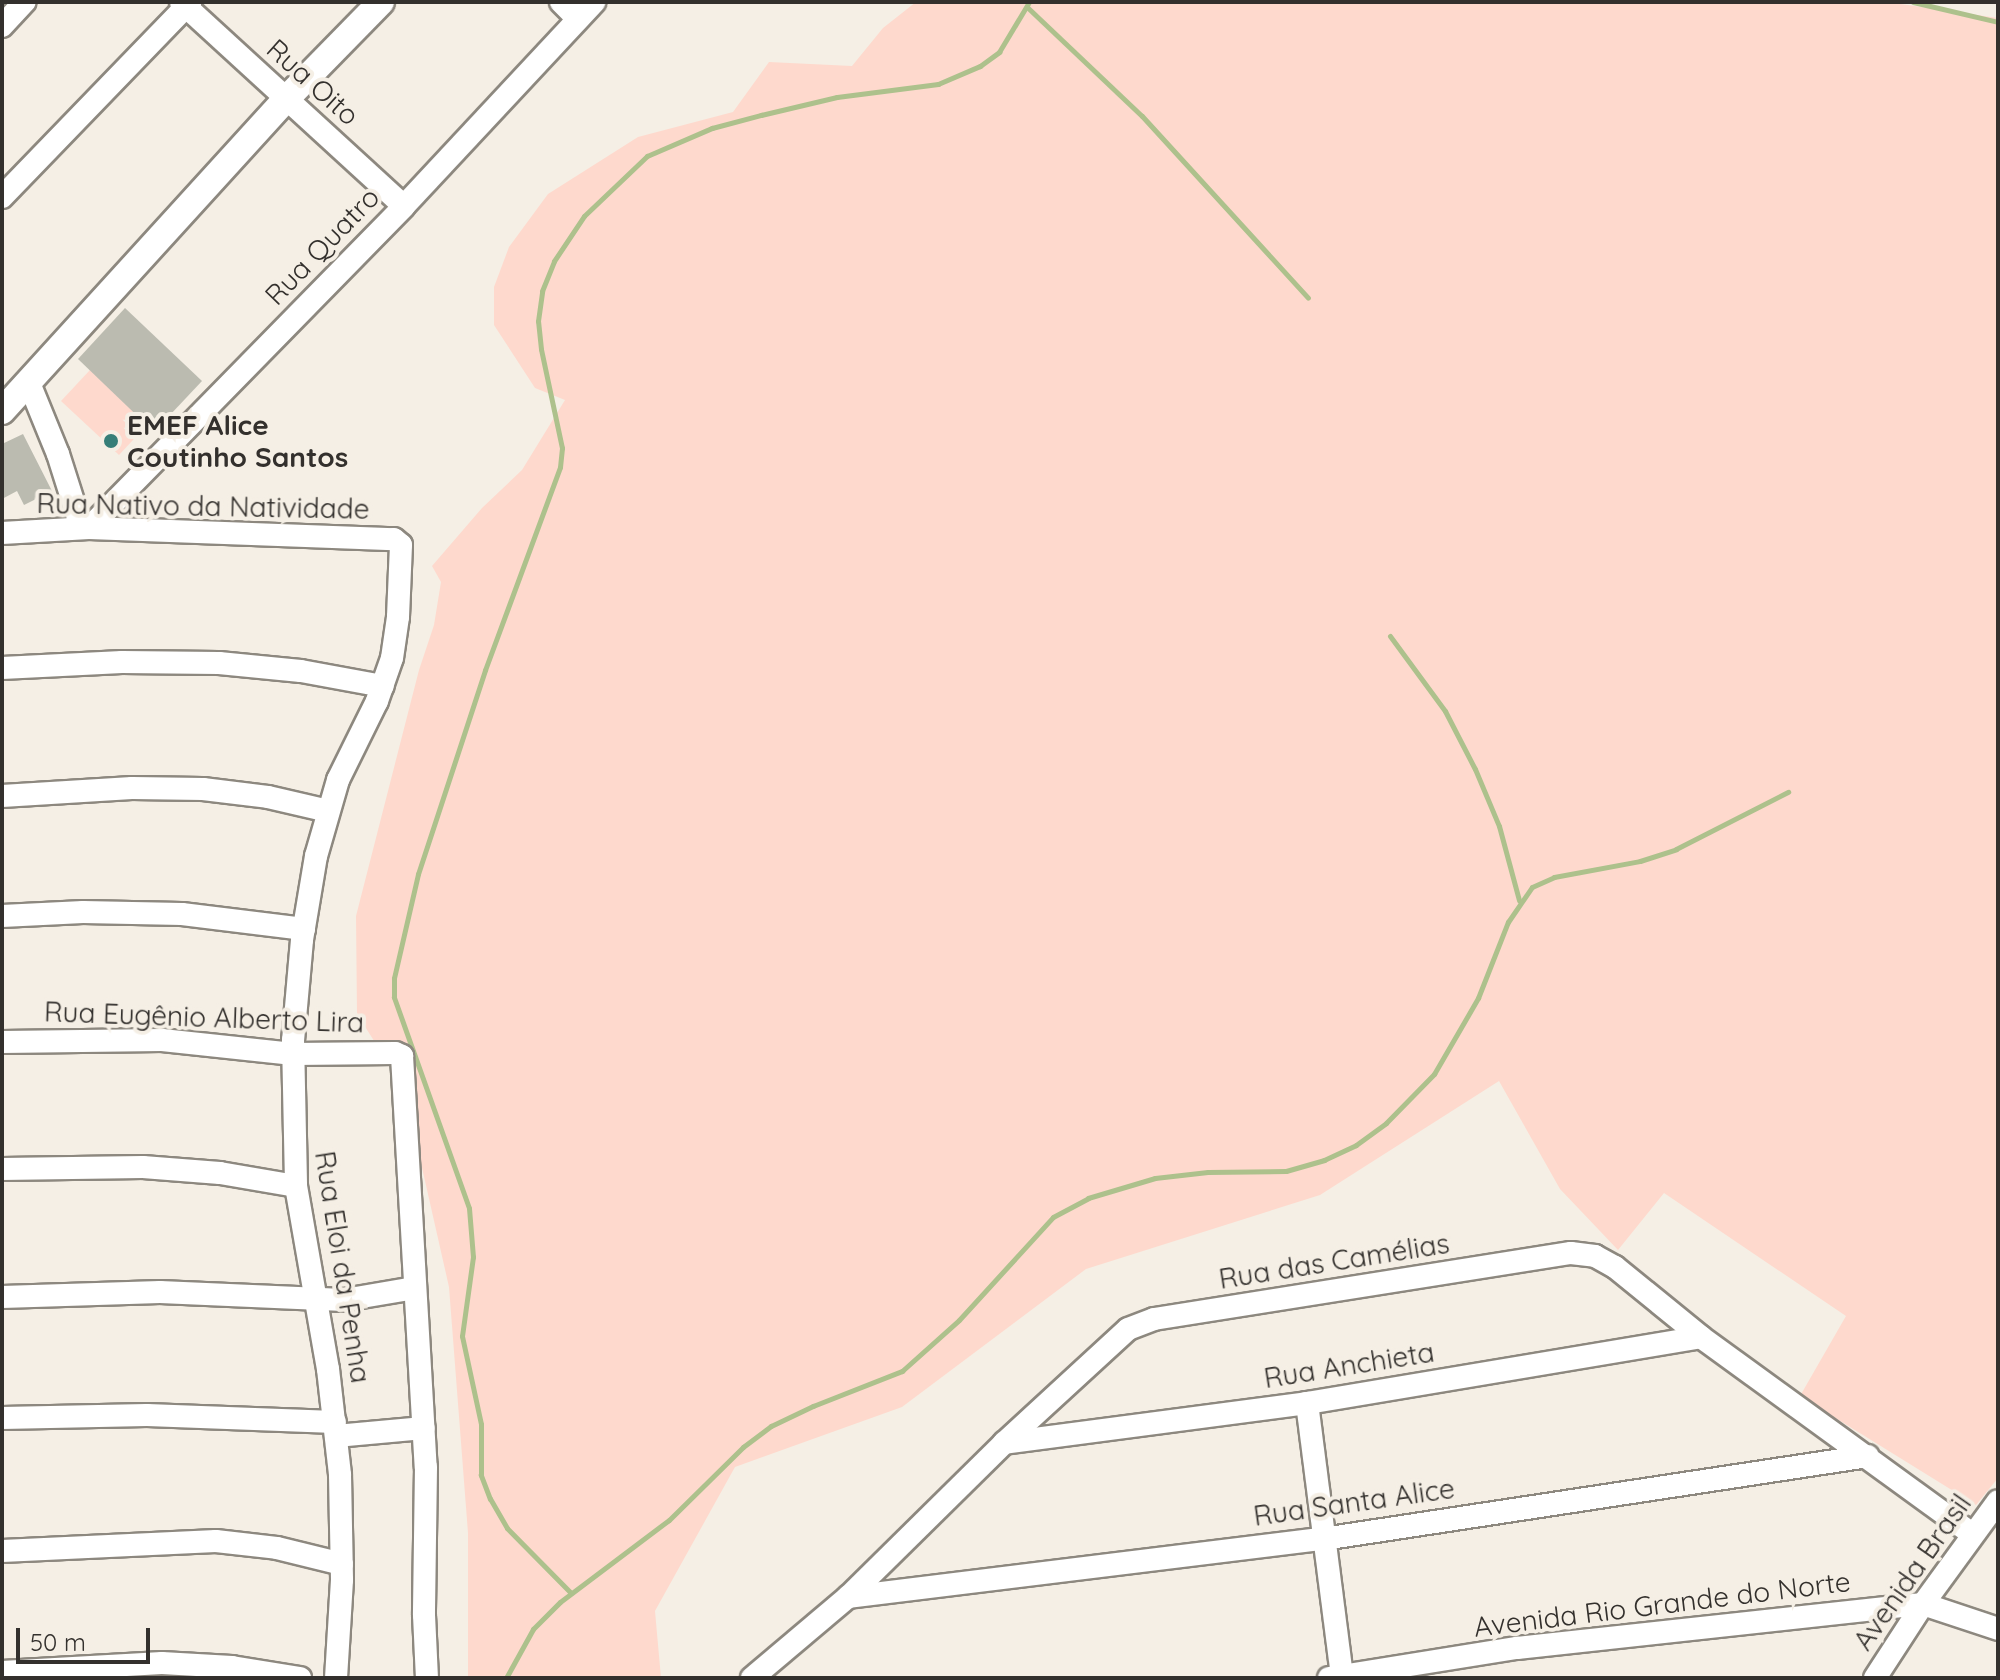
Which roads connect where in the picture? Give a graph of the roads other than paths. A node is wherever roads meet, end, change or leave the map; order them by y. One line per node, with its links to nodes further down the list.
1 (24, 2): 7 (street)
2 (381, 2): 8 (street)
3 (561, 2): 6 (street)
4 (594, 2): 6 (street, Rua Quatro)
5 (186, 3): 8 (street, Rua Oito); 9 (street)
6 (578, 19): 10 (street, Rua Quatro)
7 (2, 26)
8 (287, 98): 10 (street, Rua Oito); 11 (street)
9 (2, 197)
10 (404, 206): 13 (street, Rua Quatro)
11 (29, 383): 12 (street); 13 (street)
12 (2, 411)
13 (82, 528): 14 (street, Rua Nativo da Natividade); 15 (street, Rua Nativo da Natividade)
14 (2, 533)
15 (401, 545): 17 (street, Rua Eloi da Penha)
16 (2, 668): 17 (street)
17 (383, 686): 19 (street, Rua Eloi da Penha)
18 (2, 796): 19 (street)
19 (328, 811): 21 (street, Rua Eloi da Penha)
20 (2, 916): 21 (street)
21 (304, 929): 23 (street, Rua Eloi da Penha)
22 (2, 1042): 23 (street, Rua Eugênio Alberto Lira)
23 (293, 1054): 25 (street, Rua Eloi da Penha); 26 (street, Rua Eugênio Alberto Lira)
24 (2, 1169): 25 (street)
25 (296, 1186): 28 (street, Rua Eloi da Penha)
26 (414, 1288): 28 (street); 32 (street)
27 (2, 1297): 28 (street)
28 (316, 1299): 33 (street, Rua Eloi da Penha)
29 (1701, 1337): 30 (street, Rua Anchieta); 34 (street, Rua das Camélias); 35 (street, Rua das Camélias)
30 (1307, 1403): 34 (street, Rua Anchieta); 38 (street)
31 (2, 1418): 33 (street)
32 (424, 1428): 33 (street); 49 (street)
33 (336, 1429): 40 (street, Rua Eloi da Penha)
34 (1004, 1443): 41 (street, Rua das Camélias)
35 (1868, 1456): 37 (street, Rua das Camélias); 38 (street, Rua Santa Alice)
36 (1998, 1501): 37 (street, Avenida Brasil)
37 (1972, 1534): 42 (street, Avenida Brasil)
38 (1323, 1539): 41 (street, Rua Santa Alice); 46 (street)
39 (2, 1551): 40 (street)
40 (342, 1564): 48 (street, Rua Eloi da Penha)
41 (848, 1597): 50 (street, Rua das Camélias)
42 (1923, 1604): 43 (street, Avenida Rio Grande do Norte); 44 (street, Avenida Rio Grande do Norte); 52 (street, Avenida Brasil)
43 (1998, 1629)
44 (1486, 1655): 46 (street, Avenida Rio Grande do Norte); 51 (street)
45 (2, 1672): 47 (street)
46 (1336, 1677)
47 (300, 1678)
48 (336, 1678)
49 (427, 1678)
50 (752, 1678)
51 (1475, 1678)
52 (1875, 1678)

